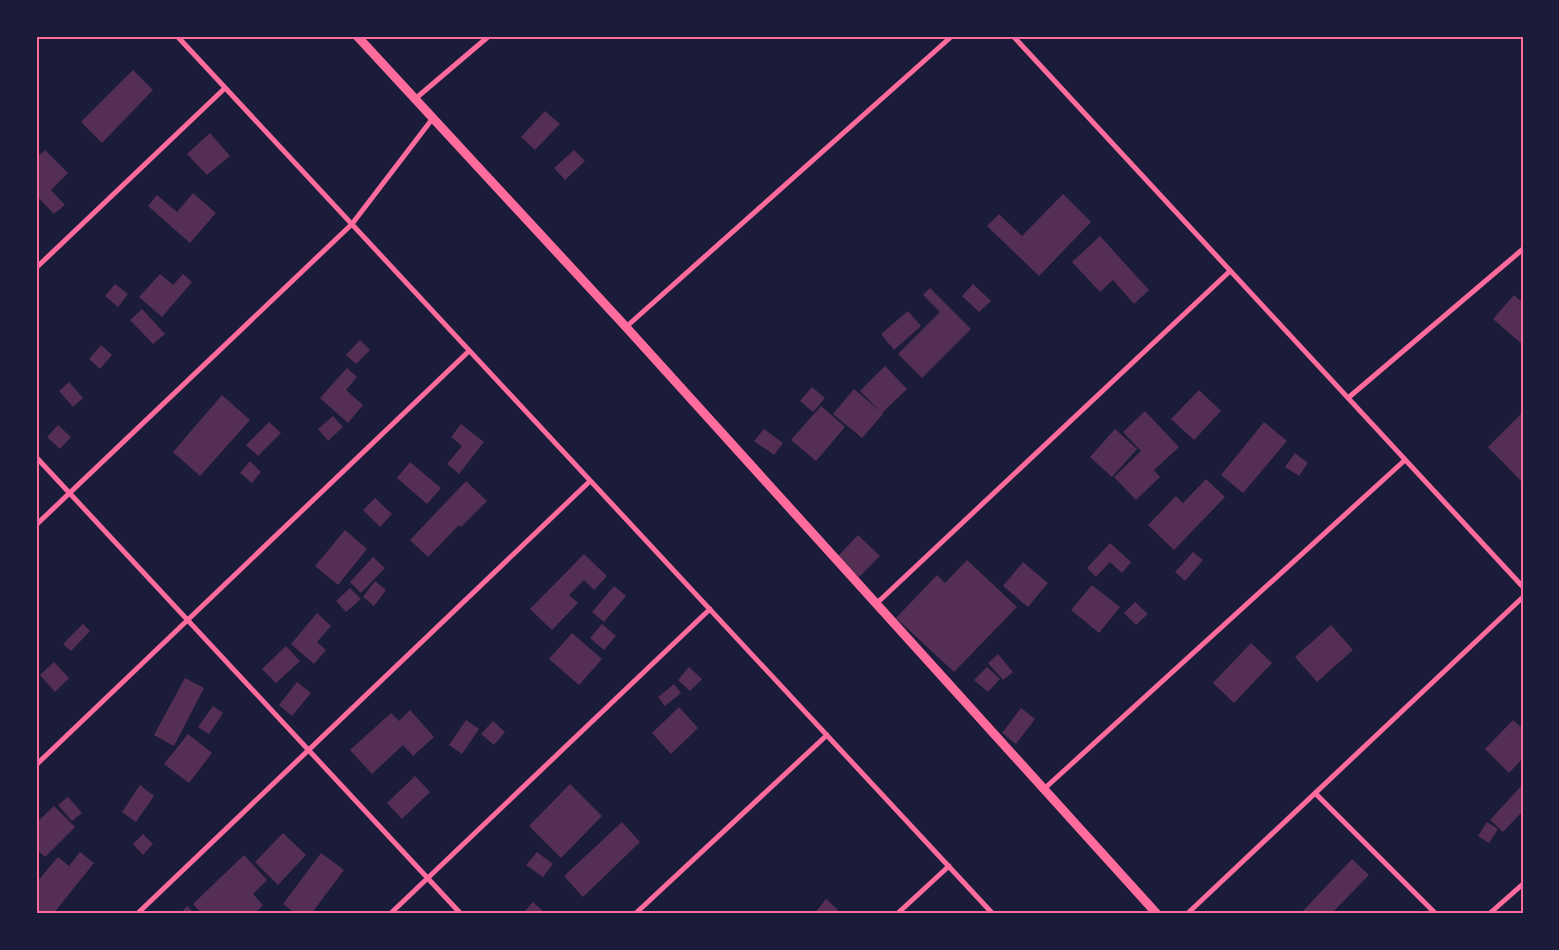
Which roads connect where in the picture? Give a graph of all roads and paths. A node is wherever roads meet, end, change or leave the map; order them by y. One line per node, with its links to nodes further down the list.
1 (177, 36): 6 (street)
2 (357, 36): 7 (street)
3 (489, 36): 7 (street)
4 (952, 36): 13 (street)
5 (1013, 36): 12 (street)
6 (225, 88): 9 (street); 11 (street)
7 (415, 99): 8 (street)
8 (433, 118): 9 (street); 13 (street)
9 (352, 224): 14 (street); 19 (street)
10 (1523, 249): 15 (street)
11 (36, 268)
12 (1230, 272): 15 (street); 23 (street)
13 (626, 328): 23 (street)
14 (469, 351): 18 (street); 25 (street)
15 (1348, 398): 17 (street)
16 (36, 457): 19 (street)
17 (1405, 460): 21 (street); 29 (street)
18 (590, 481): 24 (street); 27 (street)
19 (70, 493): 20 (street); 25 (street)
20 (36, 525)
21 (1523, 587)
22 (1523, 597): 30 (street)
23 (876, 604): 29 (street)
24 (710, 609): 26 (street); 32 (street)
25 (188, 620): 27 (street); 28 (street)
26 (827, 735): 31 (street); 37 (street)
27 (308, 750): 32 (street); 34 (street)
28 (36, 765)
29 (1044, 789): 40 (street)
30 (1315, 793): 41 (street); 42 (street)
31 (948, 866): 38 (street); 39 (street)
32 (428, 878): 35 (street); 36 (street)
33 (1523, 884): 43 (street)
34 (137, 914)
35 (390, 914)
36 (461, 914)
37 (635, 914)
38 (897, 914)
39 (993, 914)
40 (1157, 914)
41 (1187, 914)
42 (1436, 914)
43 (1489, 914)

